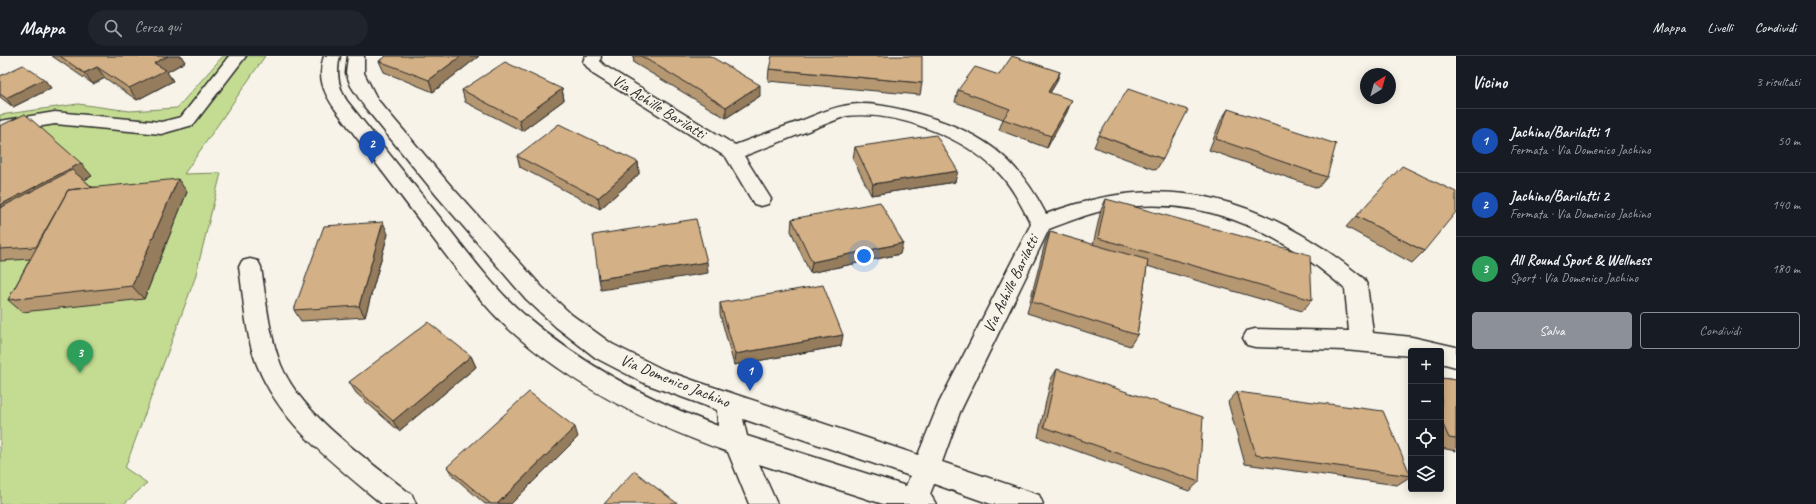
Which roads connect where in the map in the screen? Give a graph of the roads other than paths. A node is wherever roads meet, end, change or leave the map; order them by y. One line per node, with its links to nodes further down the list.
1 (238, 56): 5 (street)
2 (332, 56): 9 (street, Via Domenico Jachino)
3 (356, 56): 7 (street, Via Domenico Jachino)
4 (592, 56): 6 (street, Via Achille Barilatti)
5 (0, 127)
6 (733, 153): 8 (street, Via Achille Barilatti); 10 (street, Via Achille Barilatti)
7 (444, 191): 9 (street); 17 (street, Via Domenico Jachino)
8 (760, 199)
9 (417, 203): 18 (street, Via Domenico Jachino)
10 (1041, 224): 13 (street); 19 (street, Via Achille Barilatti)
11 (250, 267): 21 (street)
12 (1255, 338): 13 (street)
13 (1362, 342): 14 (street)
14 (1416, 348)
15 (1444, 354): 16 (street)
16 (1456, 357)
17 (730, 403): 18 (street); 19 (street, Via Domenico Jachino)
18 (736, 444): 20 (street, Via Domenico Jachino); 22 (street)
19 (926, 469): 20 (street, Via Achille Barilatti); 23 (street, Via Domenico Jachino)
20 (918, 503)
21 (402, 504)
22 (763, 504)
23 (1030, 504)

